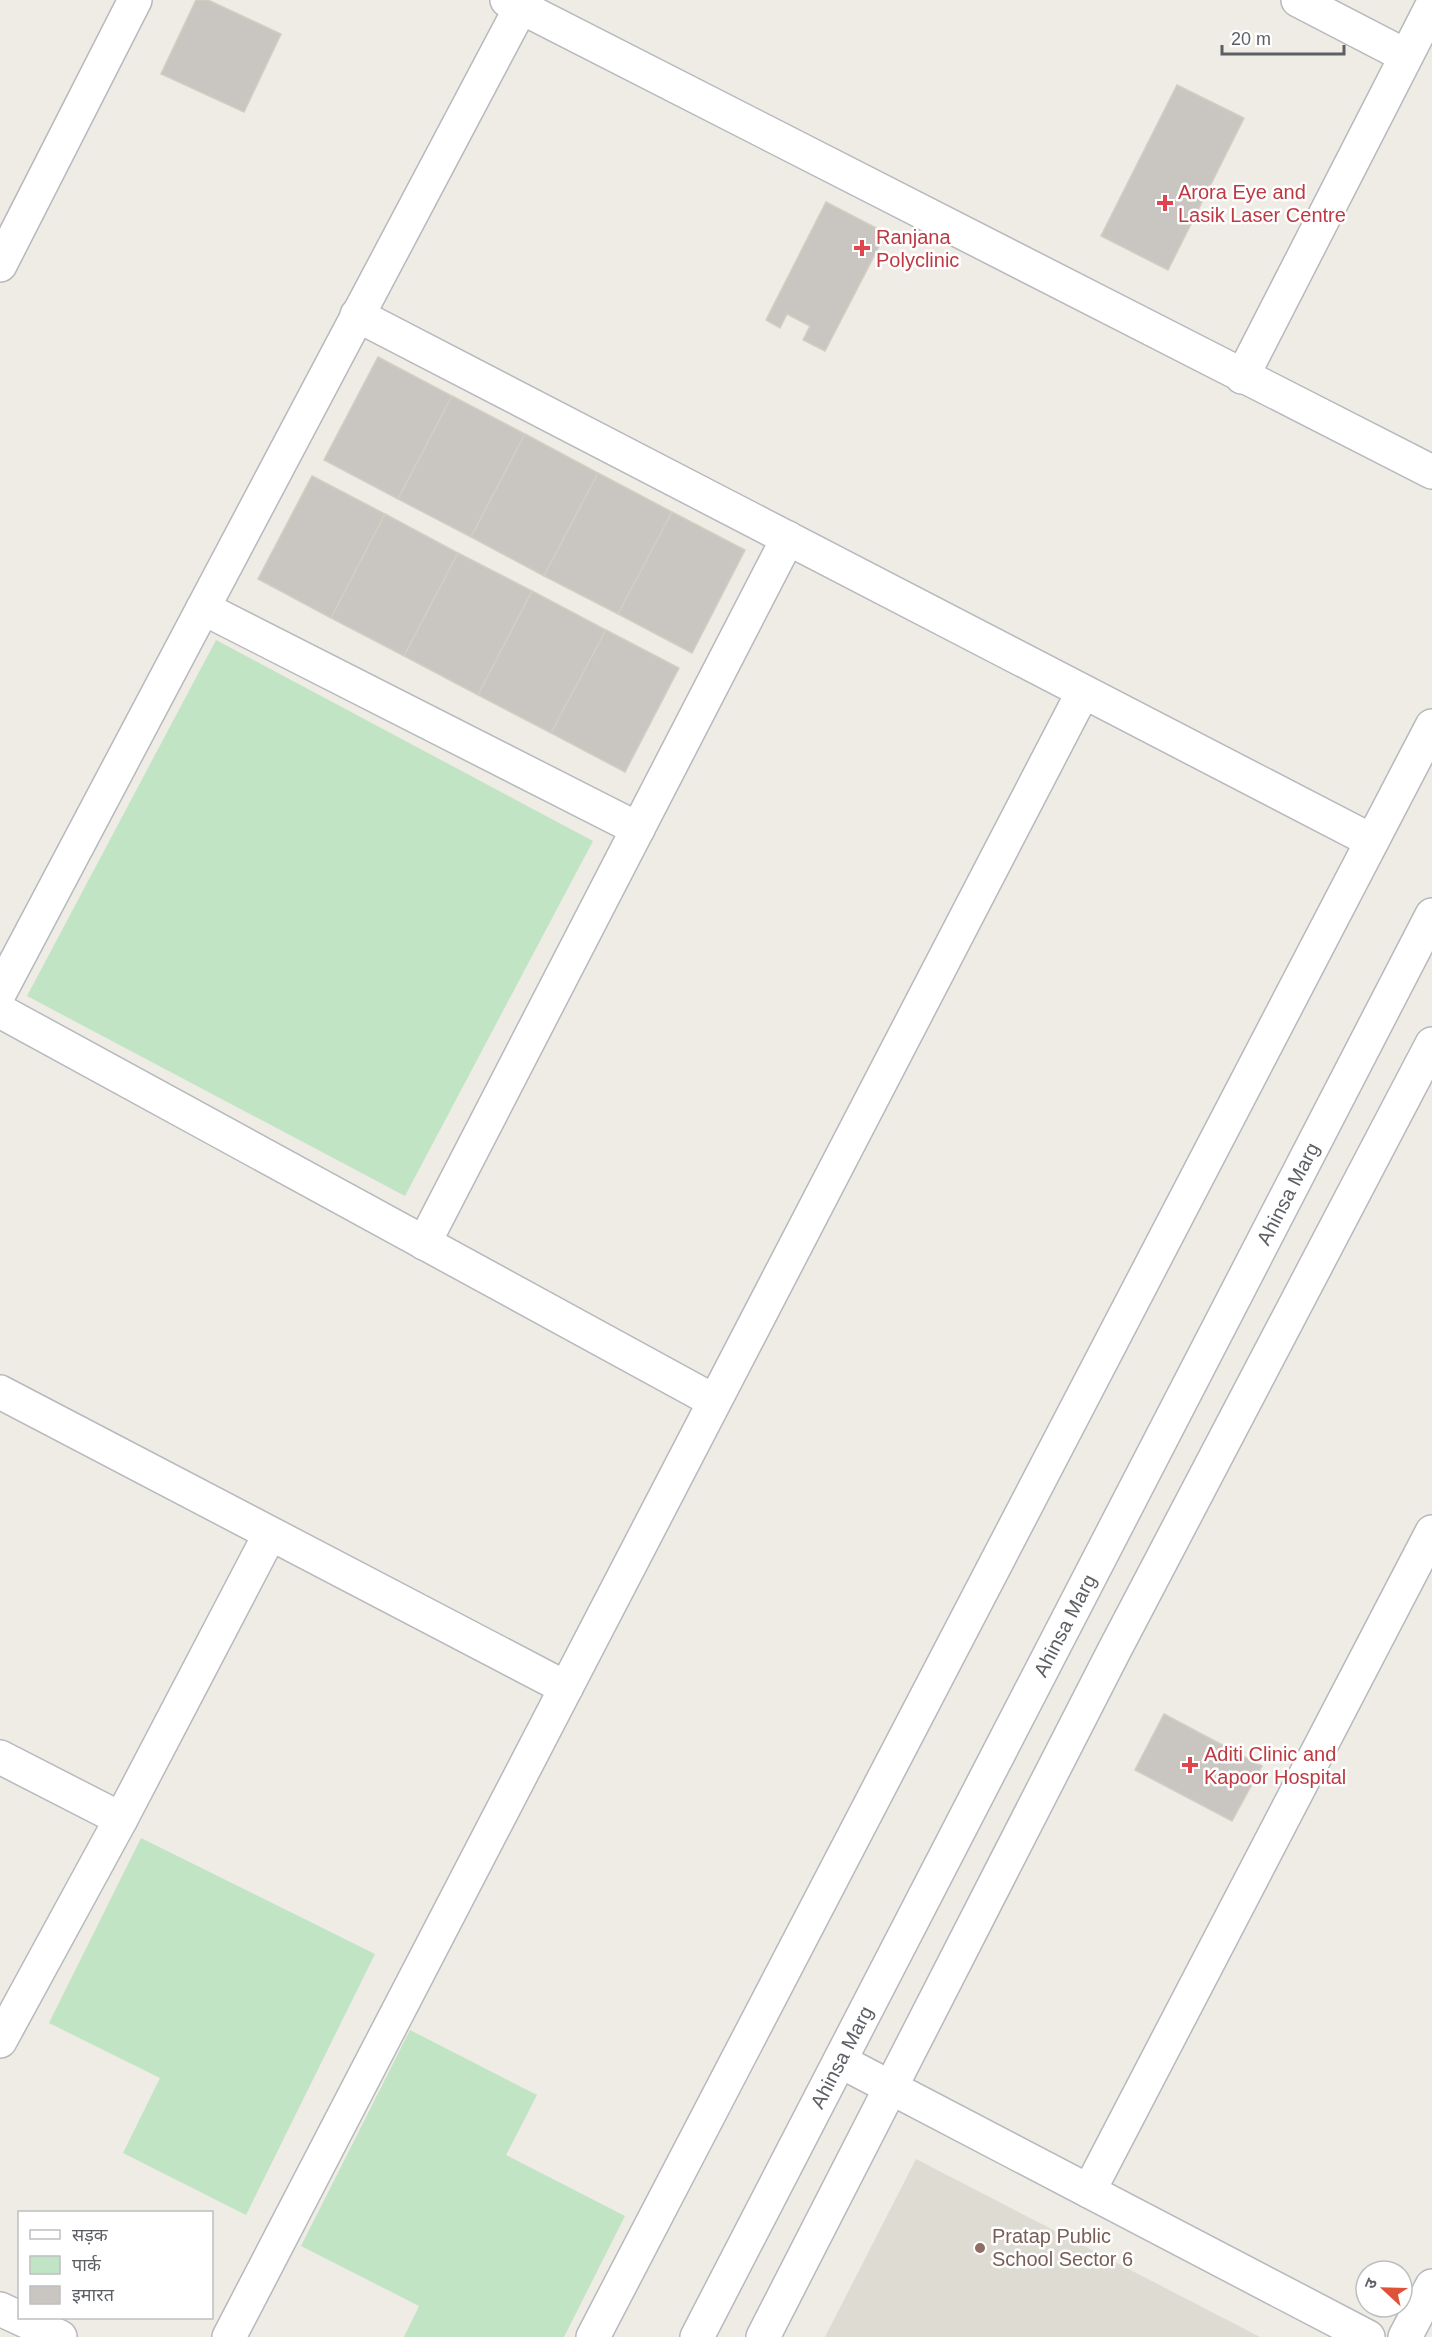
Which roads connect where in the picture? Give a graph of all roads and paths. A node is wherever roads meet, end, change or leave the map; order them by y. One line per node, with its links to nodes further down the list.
1 (135, 0): 6 (street)
2 (1298, 0): 5 (street)
3 (514, 3): 7 (street); 8 (street)
4 (1432, 6): 5 (street)
5 (1406, 56): 8 (street)
6 (0, 265)
7 (357, 315): 10 (street); 11 (street)
8 (1242, 377): 9 (street)
9 (1432, 472)
10 (788, 538): 12 (street); 14 (street)
11 (203, 608): 14 (street); 17 (street)
12 (1083, 692): 15 (street); 22 (street)
13 (1432, 726): 15 (street)
14 (638, 829): 20 (street)
15 (1372, 841): 38 (street)
16 (1432, 915): 29 (street, Ahinsa Marg)
17 (0, 993)
18 (0, 1011): 20 (street)
19 (1432, 1044): 30 (street)
20 (424, 1243): 22 (street)
21 (0, 1392): 24 (street)
22 (714, 1401): 25 (street)
23 (1432, 1532): 31 (street)
24 (270, 1534): 25 (street); 27 (street)
25 (566, 1688): 37 (street)
26 (0, 1757): 27 (street)
27 (121, 1820): 28 (street)
28 (0, 2041)
29 (840, 2061): 30 (street); 39 (street, Ahinsa Marg)
30 (891, 2088): 31 (street); 40 (street)
31 (1089, 2191): 41 (street)
32 (1432, 2286): 42 (street)
33 (0, 2309): 34 (street)
34 (18, 2317)
35 (21, 2319): 36 (street)
36 (60, 2337)
37 (229, 2337)
38 (593, 2337)
39 (697, 2337)
40 (763, 2337)
41 (1368, 2337)
42 (1405, 2337)

